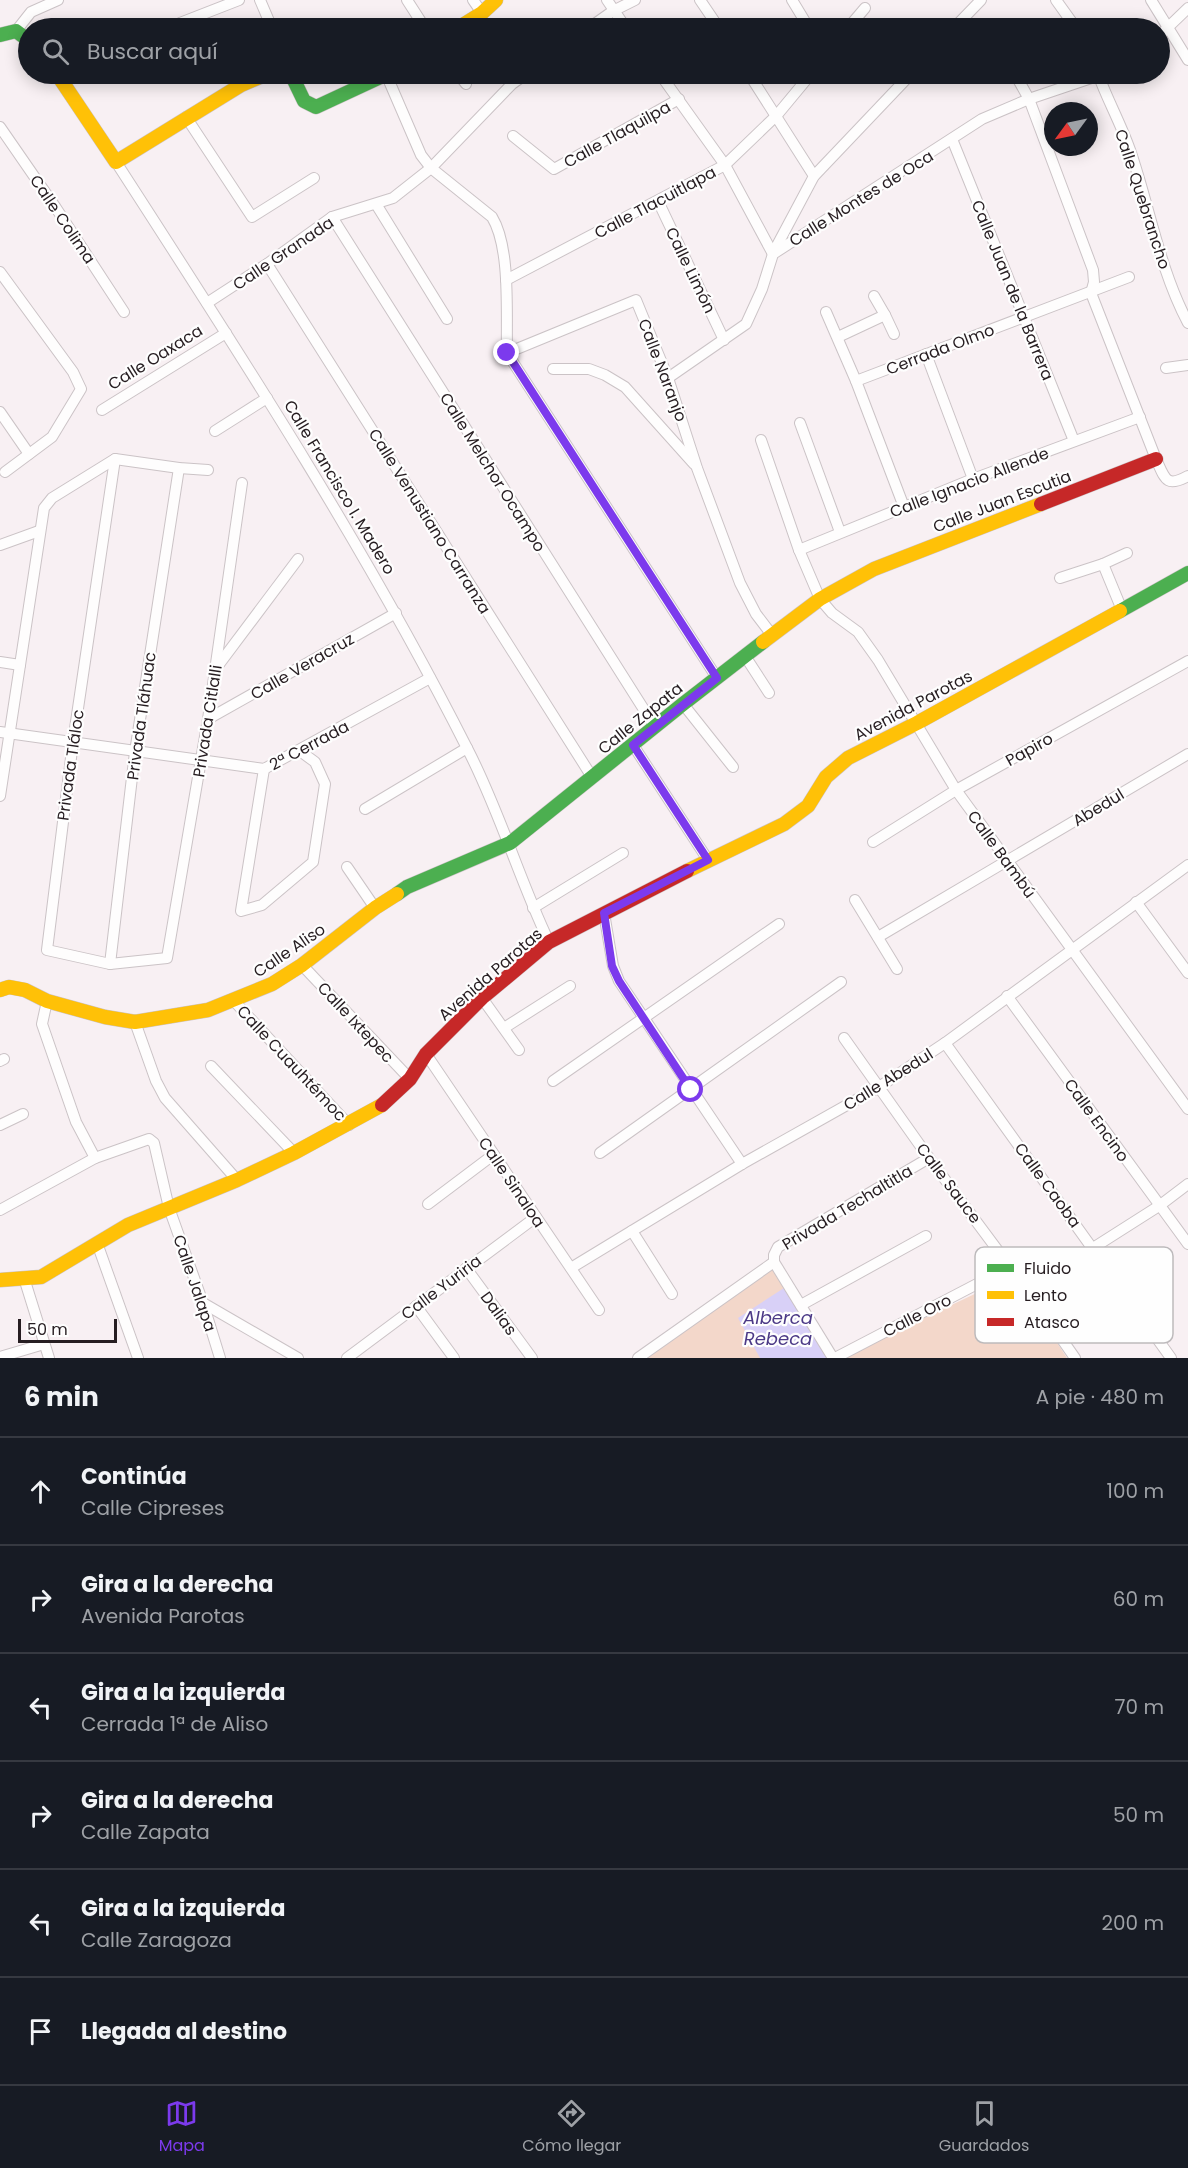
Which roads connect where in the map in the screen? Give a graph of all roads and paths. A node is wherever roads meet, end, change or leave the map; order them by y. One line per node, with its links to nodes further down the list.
1 (58, 0): 18 (street)
2 (239, 0): 19 (street)
3 (260, 0): 20 (street)
4 (407, 0): 21 (street)
5 (473, 0): 17 (street)
6 (496, 0): 17 (street)
7 (607, 0): 16 (street)
8 (635, 0): 16 (street)
9 (700, 0): 25 (street)
10 (792, 0): 26 (street)
11 (981, 0): 28 (street)
12 (1056, 0): 29 (street)
13 (1151, 0): 30 (street)
14 (865, 8): 27 (street)
15 (1188, 8): 31 (street)
16 (614, 11): 23 (street); 24 (street)
17 (482, 13): 22 (street)
18 (26, 18)
19 (193, 18)
20 (268, 18)
21 (418, 18)
22 (474, 18)
23 (604, 18)
24 (619, 18)
25 (712, 18)
26 (803, 18)
27 (856, 18)
28 (964, 18)
29 (1069, 18)
30 (1163, 18)
31 (1170, 24)
32 (18, 28): 34 (street)
33 (1170, 29): 36 (street)
34 (16, 31): 35 (street)
35 (0, 35)
36 (1188, 60)
37 (64, 84): 57 (street, Calle Francisco I. Madero)
38 (241, 84): 53 (street)
39 (296, 84): 40 (street)
40 (366, 84)
41 (391, 84): 59 (street)
42 (512, 84): 59 (street, Calle Granada)
43 (668, 84): 50 (street)
44 (757, 84): 52 (street)
45 (803, 84): 52 (street, Calle Tlacuitlapa)
46 (901, 84): 60 (street)
47 (1021, 84): 51 (street)
48 (1072, 84): 51 (street, Calle Montes de Oca)
49 (1104, 84): 78 (street, Calle Quebrancho)
50 (680, 99): 55 (street, Calle Tlaquilpa); 58 (street)
51 (1029, 99): 56 (street, Calle Montes de Oca); 70 (street)
52 (777, 115): 58 (street, Calle Tlacuitlapa); 60 (street)
53 (186, 117): 57 (street); 61 (street)
54 (0, 127): 73 (street, Calle Colima)
55 (513, 136)
56 (952, 140): 65 (street, Calle Montes de Oca); 76 (street, Calle Juan de la Barrera)
57 (116, 162): 72 (street, Calle Francisco I. Madero)
58 (724, 165): 62 (street, Calle Tlacuitlapa); 65 (street)
59 (431, 168): 63 (street, Calle Granada); 69 (street)
60 (814, 176): 65 (street)
61 (314, 178)
62 (658, 201): 69 (street, Calle Tlacuitlapa); 82 (street, Calle Limón)
63 (375, 204): 64 (street, Calle Granada); 77 (street)
64 (332, 217): 66 (street, Calle Granada); 133 (street, Calle Melchor Ocampo)
65 (773, 254): 82 (street, Calle Montes de Oca)
66 (267, 264): 72 (street, Calle Granada); 144 (street, Calle Venustiano Carranza)
67 (0, 272): 98 (street)
68 (1129, 277): 70 (street, Cerrada Olmo)
69 (506, 280): 83 (street)
70 (1091, 293): 76 (street, Cerrada Olmo); 93 (street)
71 (874, 296): 75 (street)
72 (207, 303): 79 (street, Calle Francisco I. Madero)
73 (124, 312)
74 (826, 312): 81 (street)
75 (885, 315): 80 (street); 81 (street)
76 (1024, 317): 84 (street, Cerrada Olmo); 97 (street, Calle Juan de la Barrera)
77 (447, 319)
78 (1188, 323)
79 (226, 333): 90 (street, Calle Francisco I. Madero); 91 (street, Calle Oaxaca)
80 (894, 334)
81 (838, 337): 89 (street)
82 (724, 340): 88 (street, Calle Montes de Oca)
83 (507, 353): 88 (street, Calle Naranjo); 128 (street)
84 (926, 354): 89 (street, Cerrada Olmo); 106 (street)
85 (1188, 365): 86 (street)
86 (1166, 368)
87 (553, 369): 102 (street)
88 (668, 378): 102 (street, Calle Naranjo)
89 (856, 381): 108 (street)
90 (267, 398): 95 (street); 120 (street, Calle Francisco I. Madero)
91 (102, 410)
92 (0, 412): 98 (street)
93 (1140, 417): 97 (street, Calle Ignacio Allende); 100 (street)
94 (800, 423): 110 (street)
95 (214, 431)
96 (761, 440): 112 (street)
97 (1074, 441): 106 (street, Calle Ignacio Allende)
98 (29, 454): 104 (street)
99 (115, 459): 101 (street); 109 (street); 135 (street, Privada Tláloc)
100 (1156, 459): 105 (street); 118 (street, Calle Juan Escutia)
101 (179, 468): 103 (street); 139 (street, Privada Tláhuac)
102 (697, 468): 121 (street, Calle Naranjo)
103 (208, 470)
104 (5, 472)
105 (1188, 476)
106 (973, 479): 108 (street, Calle Ignacio Allende)
107 (242, 483): 126 (street, Privada Citlalli)
108 (904, 507): 110 (street, Calle Ignacio Allende)
109 (39, 531): 111 (street); 125 (street)
110 (840, 532): 112 (street, Calle Ignacio Allende)
111 (0, 545)
112 (799, 550): 118 (street)
113 (1127, 553): 115 (street)
114 (298, 559): 126 (street)
115 (1103, 564): 117 (street); 119 (street)
116 (1188, 573): 119 (street, Avenida Parotas)
117 (1060, 578)
118 (820, 599): 121 (street, Calle Zapata); 132 (street, Calle Bambú)
119 (1122, 610): 132 (street, Avenida Parotas)
120 (396, 613): 127 (street, Calle Francisco I. Madero); 131 (street, Calle Veracruz)
121 (772, 635): 122 (street, Calle Zapata)
122 (745, 656): 128 (street, Calle Zapata); 129 (street)
123 (1188, 661): 145 (street, Papiro)
124 (0, 662): 125 (street)
125 (20, 665): 134 (street)
126 (215, 669): 131 (street, Privada Citlalli)
127 (430, 678): 137 (street, Calle Francisco I. Madero); 138 (street, 2ª Cerrada)
128 (717, 678): 130 (street, Calle Zapata)
129 (769, 693)
130 (683, 704): 133 (street, Calle Zapata); 142 (street)
131 (208, 719): 141 (street, Privada Citlalli)
132 (916, 723): 145 (street, Calle Bambú); 151 (street, Avenida Parotas)
133 (655, 727): 136 (street, Calle Zapata)
134 (5, 733): 135 (street, 2ª Cerrada); 146 (street)
135 (73, 741): 139 (street, 2ª Cerrada); 165 (street, Privada Tláloc)
136 (633, 745): 144 (street, Calle Zapata); 151 (street)
137 (467, 748): 147 (street); 148 (street, Calle Francisco I. Madero)
138 (300, 751): 143 (street, 2ª Cerrada); 143 (street)
139 (135, 752): 141 (street, 2ª Cerrada); 165 (street, Privada Tláhuac)
140 (1188, 754): 152 (street, Abedul)
141 (201, 761): 143 (street, 2ª Cerrada); 164 (street, Privada Citlalli)
142 (733, 767)
143 (264, 769)
144 (592, 777): 148 (street, Calle Zapata)
145 (956, 790): 149 (street, Papiro); 152 (street, Calle Bambú)
146 (0, 796)
147 (365, 809)
148 (510, 843): 157 (street, Calle Aliso); 158 (street, Calle Francisco I. Madero)
149 (873, 843)
150 (623, 853): 158 (street)
151 (708, 860): 159 (street, Avenida Parotas)
152 (1007, 861): 161 (street, Abedul); 163 (street, Calle Bambú)
153 (1188, 865): 156 (street, Calle Abedul)
154 (347, 867): 157 (street)
155 (855, 900): 161 (street)
156 (1137, 902): 163 (street, Calle Abedul); 168 (street)
157 (375, 908): 166 (street, Calle Aliso)
158 (533, 908): 162 (street, Calle Francisco I. Madero)
159 (604, 913): 162 (street, Avenida Parotas); 176 (street)
160 (779, 924): 176 (street)
161 (878, 937): 167 (street)
162 (549, 942): 173 (street, Avenida Parotas)
163 (1071, 949): 172 (street, Calle Abedul); 188 (street, Calle Bambú)
164 (167, 958): 165 (street, Privada Tláloc)
165 (110, 964)
166 (302, 965): 175 (street, Calle Aliso); 184 (street, Calle Ixtepec)
167 (897, 969)
168 (1188, 973)
169 (841, 982): 187 (street)
170 (570, 986): 178 (street)
171 (0, 990): 174 (street, Calle Aliso)
172 (1007, 996): 180 (street, Calle Abedul); 201 (street, Calle Encino)
173 (482, 998): 178 (street); 182 (street, Avenida Parotas)
174 (47, 1001): 177 (street, Calle Aliso); 195 (street)
175 (234, 1001): 177 (street, Calle Aliso); 191 (street, Calle Cuauhtémoc)
176 (643, 1020): 185 (street); 187 (street)
177 (135, 1022): 198 (street)
178 (504, 1028): 181 (street)
179 (844, 1038): 186 (street, Calle Sauce)
180 (945, 1043): 186 (street, Calle Abedul); 210 (street, Calle Caoba)
181 (519, 1050)
182 (426, 1054): 184 (street, Avenida Parotas); 194 (street, Calle Sinaloa)
183 (212, 1066): 192 (street)
184 (410, 1079): 191 (street, Avenida Parotas)
185 (553, 1081)
186 (879, 1087): 196 (street, Calle Sauce); 197 (street, Calle Abedul)
187 (691, 1090): 193 (street); 197 (street)
188 (1188, 1109)
189 (23, 1114): 190 (street)
190 (0, 1125)
191 (349, 1125): 192 (street, Avenida Parotas)
192 (294, 1153): 198 (street, Avenida Parotas)
193 (600, 1153)
194 (493, 1155): 200 (street); 204 (street, Calle Sinaloa)
195 (95, 1158): 202 (street, Calle Jalapa); 203 (street)
196 (929, 1158): 209 (street, Calle Sauce); 212 (street, Privada Techaltitla)
197 (742, 1164): 205 (street, Calle Abedul)
198 (237, 1180): 202 (street, Avenida Parotas)
199 (1188, 1184): 201 (street)
200 (428, 1203)
201 (1159, 1206): 208 (street, Calle Encino); 211 (street)
202 (169, 1208): 207 (street, Avenida Parotas); 219 (street, Calle Jalapa)
203 (0, 1210)
204 (536, 1217): 213 (street, Calle Yuriria); 214 (street, Calle Sinaloa)
205 (632, 1231): 214 (street, Calle Abedul); 218 (street)
206 (926, 1236): 220 (street)
207 (96, 1243): 215 (street, Avenida Parotas); 229 (street)
208 (1188, 1244)
209 (996, 1247)
210 (1092, 1247)
211 (1095, 1247)
212 (774, 1262): 220 (street); 236 (street, Privada Techaltitla)
213 (466, 1268): 221 (street, Calle Yuriria); 235 (street, Dalias)
214 (571, 1268): 222 (street, Calle Sinaloa)
215 (24, 1278): 216 (street, Avenida Parotas); 225 (street)
216 (0, 1280)
217 (975, 1285): 237 (street, Calle Oro)
218 (672, 1294)
219 (203, 1303): 230 (street, Calle Jalapa); 231 (street)
220 (801, 1305): 237 (street)
221 (416, 1306): 226 (street, Calle Yuriria); 234 (street)
222 (599, 1310)
223 (1065, 1343): 238 (street, Calle Sauce)
224 (1160, 1343): 239 (street, Calle Caoba)
225 (44, 1344): 227 (street); 228 (street)
226 (362, 1347): 232 (street, Calle Yuriria); 233 (street)
227 (0, 1357)
228 (49, 1358)
229 (138, 1358)
230 (220, 1358)
231 (298, 1358)
232 (347, 1358)
233 (370, 1358)
234 (454, 1358)
235 (532, 1358)
236 (638, 1358)
237 (834, 1358)
238 (1075, 1358)
239 (1171, 1358)

